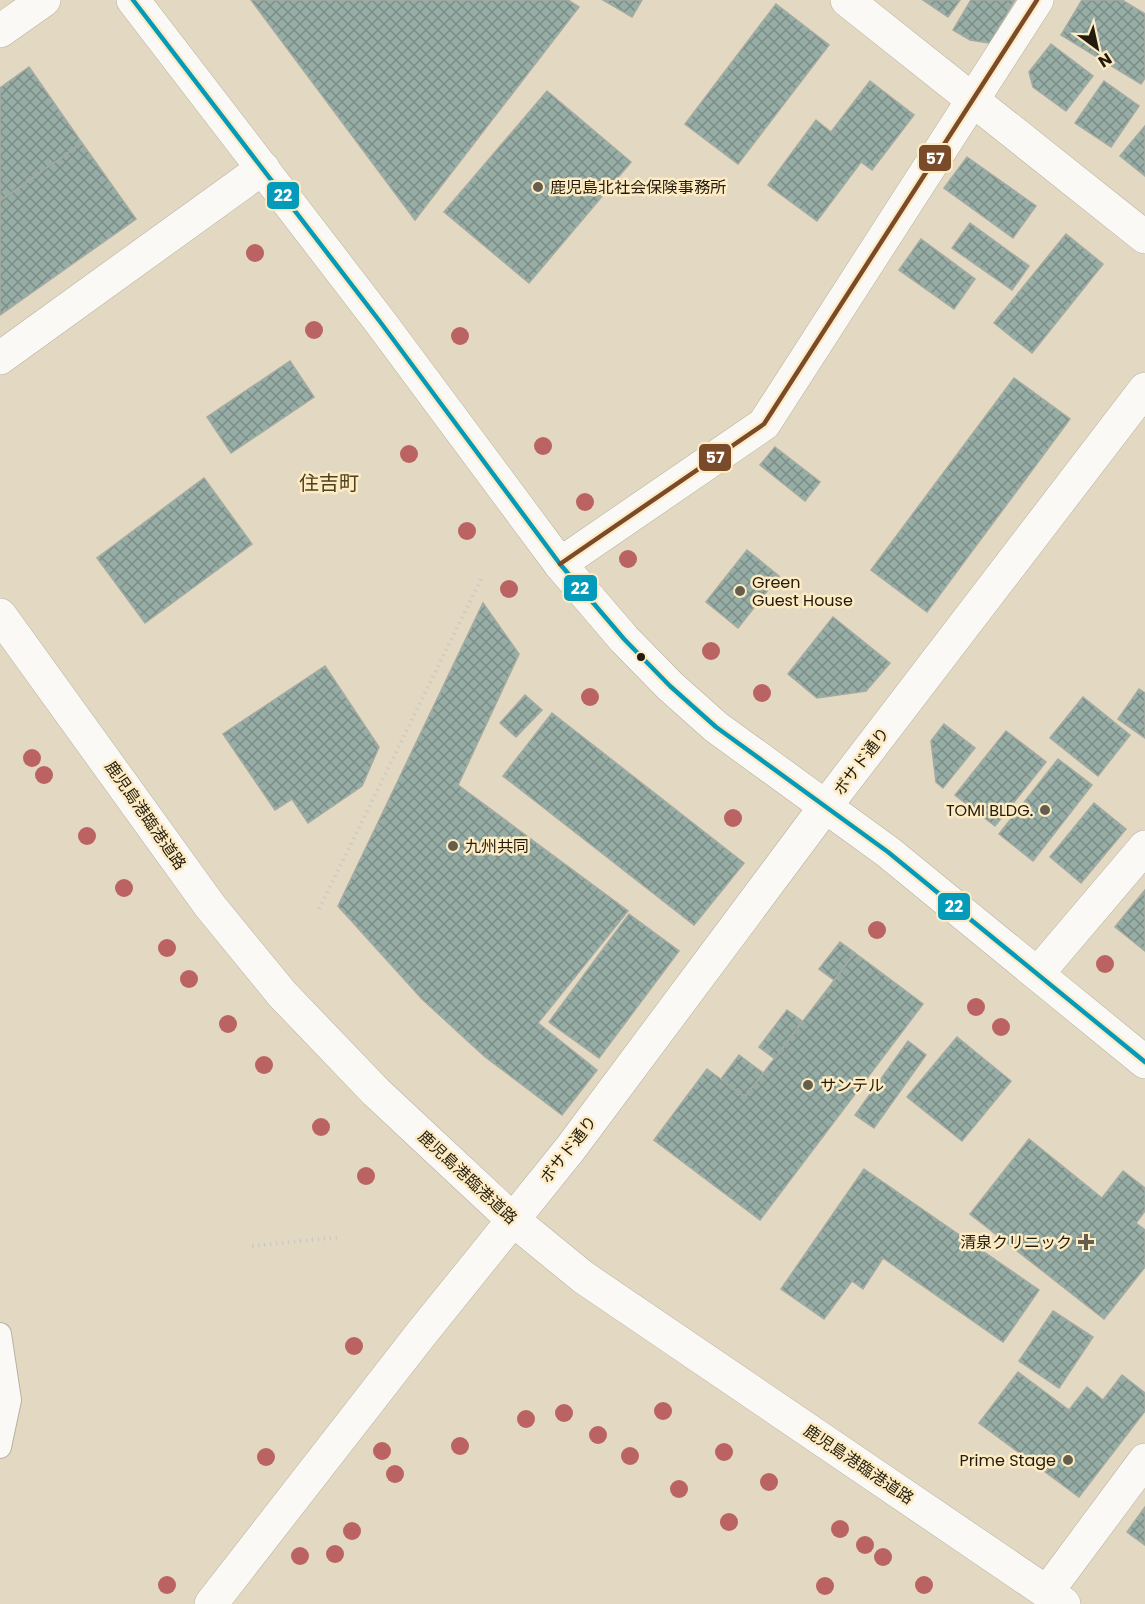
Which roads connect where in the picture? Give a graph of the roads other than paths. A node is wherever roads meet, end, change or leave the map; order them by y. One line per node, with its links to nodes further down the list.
1 (44, 0): 5 (street)
2 (133, 0): 7 (street)
3 (847, 0): 6 (street)
4 (1037, 0): 6 (street)
5 (0, 31)
6 (971, 100): 8 (street); 11 (street)
7 (262, 168): 9 (street); 11 (street)
8 (1145, 237)
9 (0, 358)
10 (1145, 389): 13 (street, ボサド通り)
11 (560, 564): 13 (street)
12 (0, 615): 17 (street, 鹿児島港臨港道路)
13 (825, 807): 15 (street); 17 (street, ボサド通り)
14 (1145, 847): 15 (street)
15 (1038, 974): 16 (street)
16 (1145, 1062)
17 (512, 1219): 21 (street, 鹿児島港臨港道路); 22 (street, ボサド通り)
18 (0, 1334): 19 (lane)
19 (0, 1448)
20 (1145, 1460): 21 (street)
21 (1056, 1598)
22 (211, 1604)

